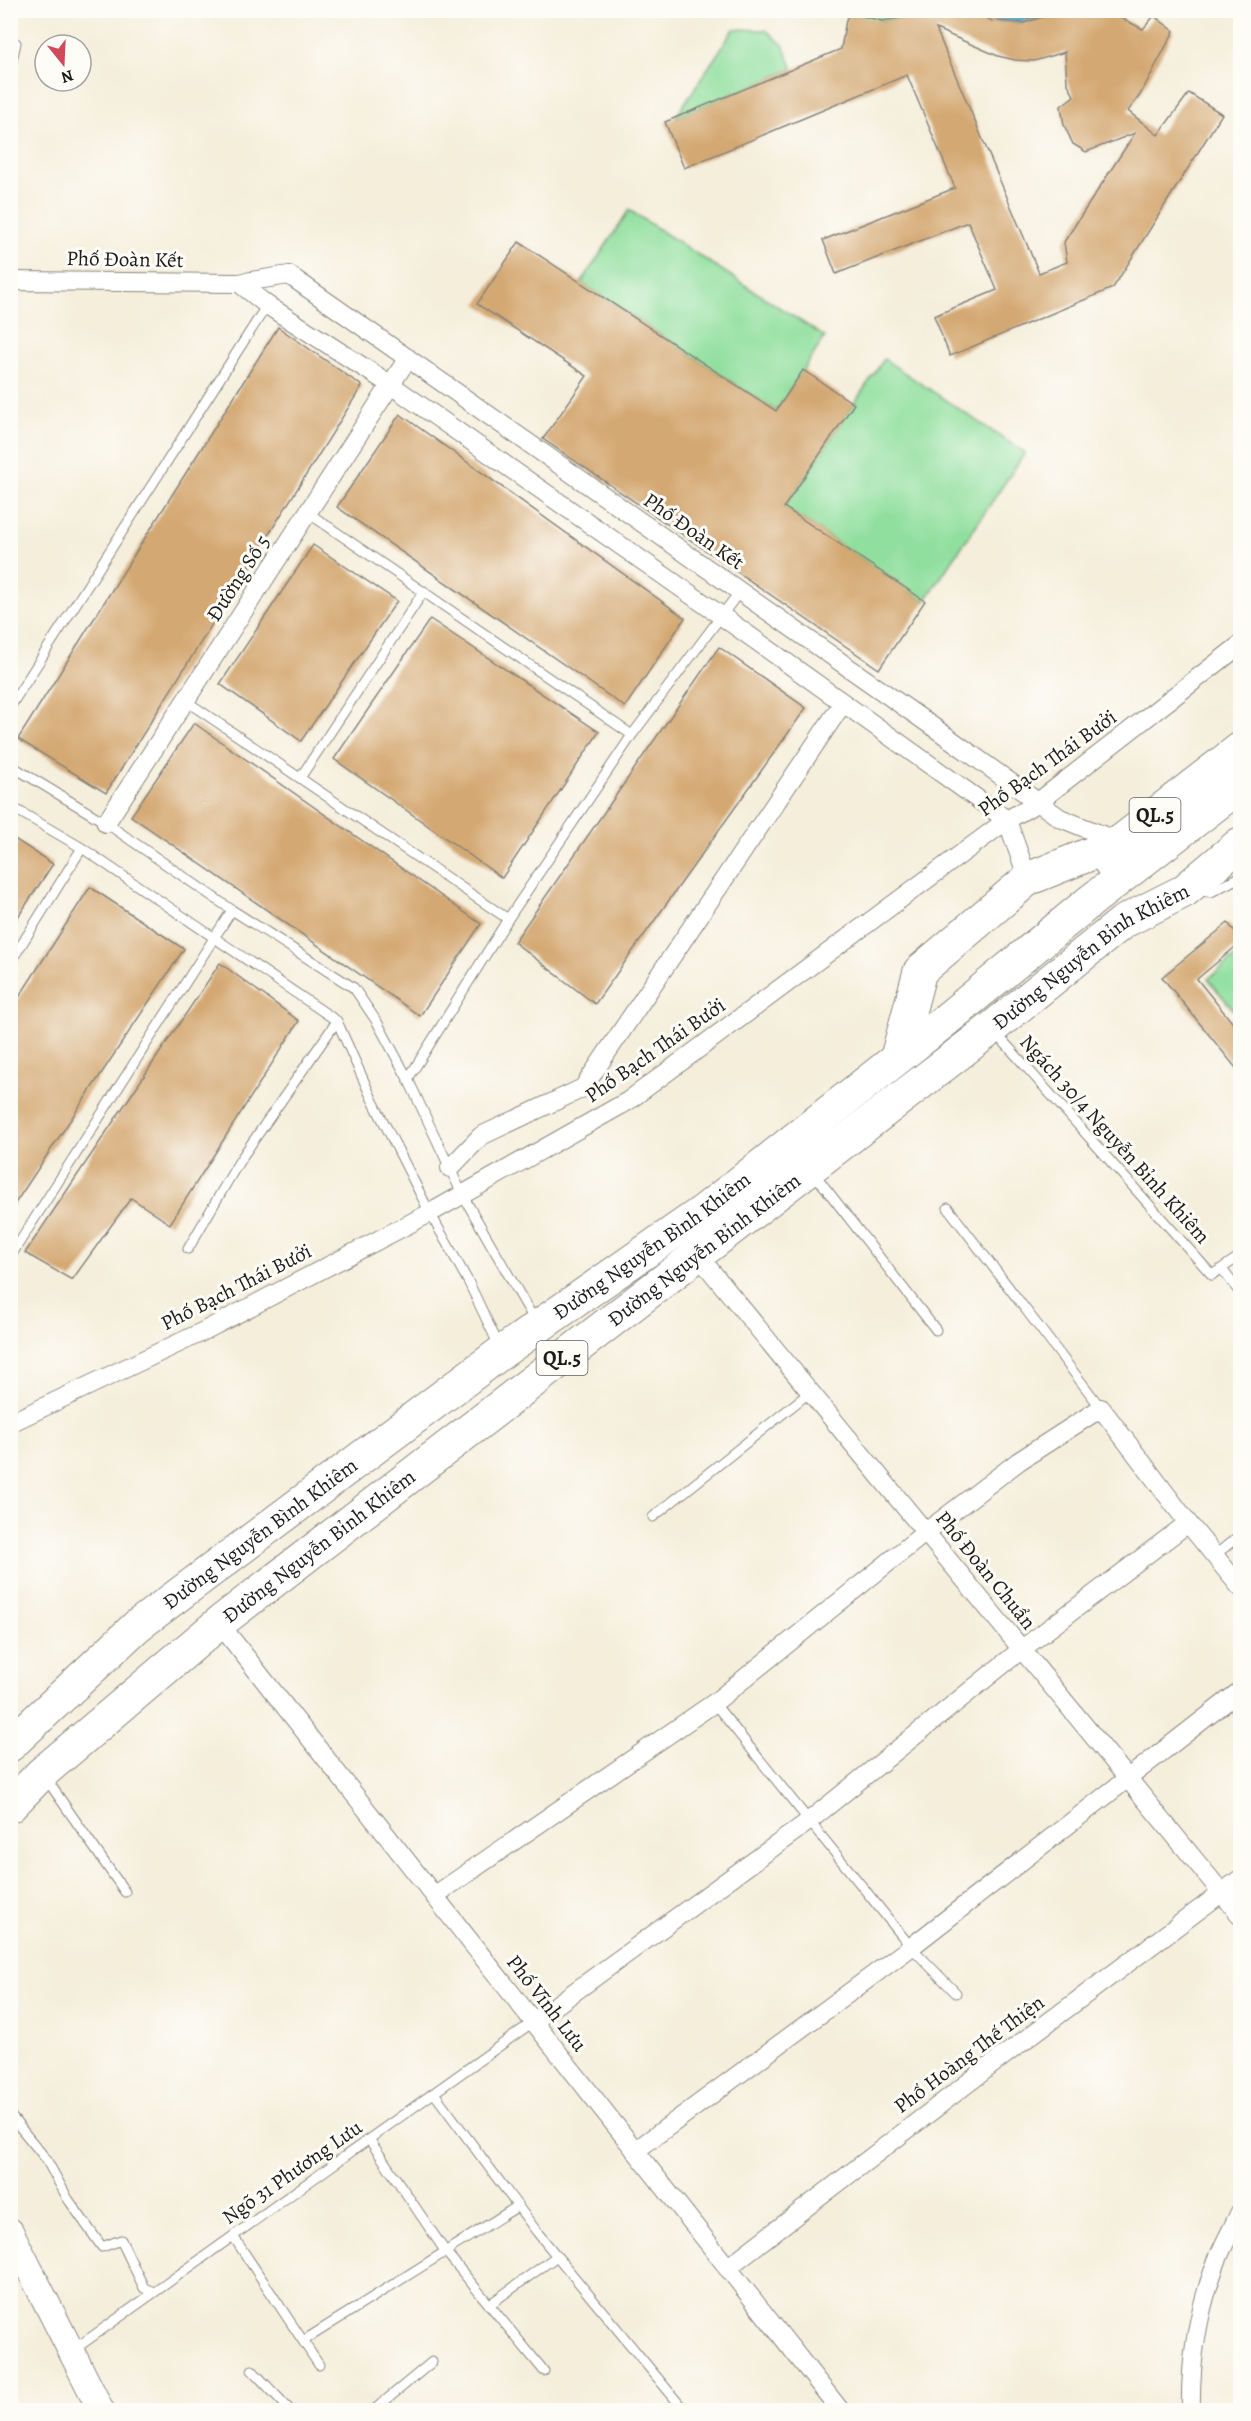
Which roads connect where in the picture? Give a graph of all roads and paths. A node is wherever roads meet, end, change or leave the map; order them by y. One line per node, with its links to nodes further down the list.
1 (16, 43): 2 (lane)
2 (10, 69)
3 (10, 281): 4 (street, Phố Đoàn Kết)
4 (239, 283): 5 (street); 6 (street, Phố Đoàn Kết)
5 (267, 305): 7 (street); 15 (lane)
6 (408, 358): 7 (street, Đường Số 5); 10 (street, Phố Đoàn Kết)
7 (391, 385): 8 (street, Đường Số 5); 11 (street)
8 (307, 512): 9 (lane); 13 (street, Đường Số 5)
9 (424, 591): 16 (lane); 19 (lane)
10 (740, 591): 11 (lane); 21 (street, Phố Đoàn Kết)
11 (723, 617): 14 (street); 16 (lane)
12 (1240, 645): 21 (street, Phố Bạch Thái Bưởi)
13 (186, 700): 19 (lane); 25 (street, Đường Số 5)
14 (843, 703): 23 (street); 42 (street)
15 (10, 707)
16 (632, 735): 34 (lane)
17 (1240, 749): 26 (highway, QL.5)
18 (10, 765): 25 (lane)
19 (300, 778): 34 (lane)
20 (1240, 786): 32 (highway, QL.5)
21 (1038, 802): 23 (street, Phố Bạch Thái Bưởi); 26 (street, Phố Đoàn Kết)
22 (10, 806): 28 (lane)
23 (1007, 820): 30 (street); 44 (street, Phố Bạch Thái Bưởi)
24 (1240, 820): 35 (highway, QL.5)
25 (106, 823): 33 (lane)
26 (1119, 842): 30 (highway); 32 (highway, QL.5)
27 (1240, 844): 31 (highway, Đường Nguyễn Bỉnh Khiêm / QL.5)
28 (82, 848): 36 (lane); 37 (lane)
29 (1240, 878): 31 (lane)
30 (1028, 879): 40 (highway)
31 (1184, 891): 35 (highway, Đường Nguyễn Bỉnh Khiêm / QL.5)
32 (1093, 899): 40 (highway, Đường Nguyễn Bình Khiêm / QL.5)
33 (232, 910): 36 (lane); 41 (lane)
34 (508, 918): 41 (lane)
35 (1124, 922): 39 (highway, Đường Nguyễn Bỉnh Khiêm / QL.5)
36 (215, 936): 38 (lane); 50 (lane)
37 (10, 963)
38 (337, 1021): 46 (lane); 47 (lane)
39 (992, 1028): 43 (highway, Đường Nguyễn Bỉnh Khiêm / QL.5); 51 (lane, Ngách 30/4 Nguyễn Bỉnh Khiêm)
40 (897, 1057): 53 (highway, Đường Nguyễn Bình Khiêm / QL.5)
41 (408, 1079): 42 (lane)
42 (450, 1168): 44 (lane)
43 (809, 1168): 48 (highway, Đường Nguyễn Bỉnh Khiêm / QL.5); 54 (lane)
44 (462, 1194): 46 (street, Phố Bạch Thái Bưởi); 53 (lane)
45 (948, 1208): 57 (lane)
46 (430, 1213): 55 (lane); 58 (street, Phố Bạch Thái Bưởi)
47 (188, 1249)
48 (695, 1254): 56 (street, Phố Đoàn Chuẩn); 65 (highway, Đường Nguyễn Bỉnh Khiêm / QL.5)
49 (1240, 1256): 51 (lane)
50 (10, 1257)
51 (1222, 1269): 52 (lane)
52 (1240, 1293)
53 (538, 1326): 55 (highway, Đường Nguyễn Bình Khiêm / QL.5)
54 (936, 1330)
55 (502, 1352): 69 (highway, Đường Nguyễn Bình Khiêm / QL.5)
56 (810, 1392): 59 (lane); 61 (street, Phố Đoàn Chuẩn)
57 (1101, 1408): 60 (street); 61 (street)
58 (10, 1423)
59 (653, 1517)
60 (1188, 1523): 63 (street); 66 (street)
61 (926, 1532): 66 (street, Phố Đoàn Chuẩn); 68 (street)
62 (1240, 1535): 63 (lane)
63 (1214, 1556): 64 (street)
64 (1240, 1587)
65 (219, 1623): 70 (highway, Đường Nguyễn Bỉnh Khiêm / QL.5); 77 (street, Phố Vĩnh Lưu)
66 (1022, 1649): 71 (street, Phố Đoàn Chuẩn); 73 (street)
67 (1240, 1691): 71 (street)
68 (714, 1702): 73 (lane); 77 (street)
69 (12, 1738)
70 (42, 1773): 72 (highway, Đường Nguyễn Bỉnh Khiêm / QL.5); 75 (lane)
71 (1128, 1779): 76 (street, Phố Đoàn Chuẩn); 79 (street)
72 (10, 1806)
73 (809, 1821): 79 (lane); 81 (street)
74 (1240, 1879): 76 (street, Phố Hoàng Thế Thiện)
75 (125, 1892)
76 (1223, 1893): 78 (street, Phố Đoàn Chuẩn); 92 (street, Phố Hoàng Thế Thiện)
77 (434, 1896): 81 (street, Phố Vĩnh Lưu)
78 (1240, 1915)
79 (911, 1947): 80 (lane); 85 (street)
80 (956, 1993)
81 (533, 2022): 82 (lane, Ngõ 31 Phương Lưu); 85 (street, Phố Vĩnh Lưu)
82 (434, 2093): 84 (lane, Ngõ 31 Phương Lưu); 86 (lane)
83 (10, 2115): 93 (lane)
84 (369, 2139): 89 (lane, Ngõ 31 Phương Lưu); 90 (lane)
85 (635, 2151): 92 (street, Phố Vĩnh Lưu)
86 (518, 2206): 90 (lane); 91 (lane)
87 (1240, 2212): 106 (street)
88 (10, 2231): 96 (street)
89 (233, 2236): 93 (lane, Ngõ 31 Phương Lưu); 95 (lane)
90 (445, 2252): 94 (lane); 95 (lane)
91 (556, 2256): 94 (lane); 104 (lane)
92 (727, 2268): 105 (street, Phố Vĩnh Lưu)
93 (154, 2292): 96 (lane, Ngõ 31 Phương Lưu)
94 (489, 2305): 100 (lane)
95 (303, 2341): 98 (lane)
96 (72, 2351): 101 (street)
97 (432, 2362): 103 (lane)
98 (319, 2365)
99 (252, 2370): 102 (lane)
100 (544, 2371)
101 (100, 2410)
102 (290, 2410)
103 (374, 2410)
104 (684, 2410)
105 (840, 2410)
106 (1191, 2410)

